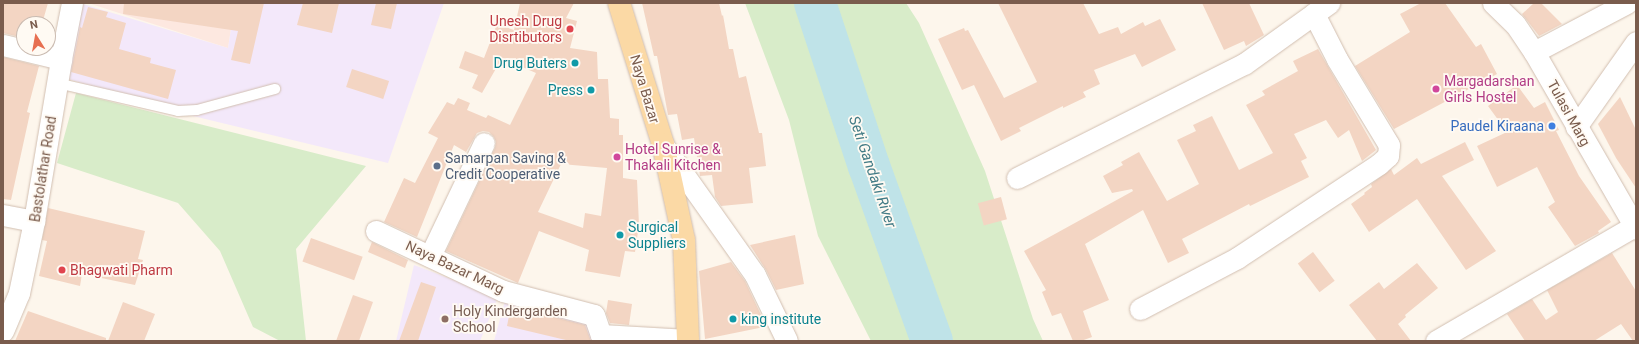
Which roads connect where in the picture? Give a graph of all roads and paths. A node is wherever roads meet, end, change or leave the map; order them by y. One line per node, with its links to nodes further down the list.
1 (72, 3): 9 (street, Bastolathar Road)
2 (619, 3): 14 (main road, Naya Bazar)
3 (1493, 3): 8 (street, Tulasi Marg)
4 (1627, 3): 8 (street)
5 (1322, 9): 15 (street); 21 (street)
6 (1636, 42): 12 (street)
7 (3, 45): 9 (street)
8 (1534, 52): 12 (street, Tulasi Marg)
9 (61, 59): 10 (street, Bastolathar Road)
10 (57, 83): 11 (lane); 17 (street, Bastolathar Road)
11 (275, 89)
12 (1576, 127): 18 (street, Tulasi Marg)
13 (484, 143): 20 (street)
14 (663, 144): 24 (main road, Naya Bazar); 25 (street)
15 (1017, 178)
16 (3, 215): 17 (street)
17 (34, 221): 22 (street, Bastolathar Road)
18 (1635, 228): 26 (street)
19 (376, 231): 20 (street, Naya Bazar Marg)
20 (430, 256): 23 (street, Naya Bazar Marg)
21 (1140, 309)
22 (3, 331)
23 (600, 338): 24 (street, Naya Bazar Marg)
24 (688, 340)
25 (787, 341)
26 (1436, 341)

